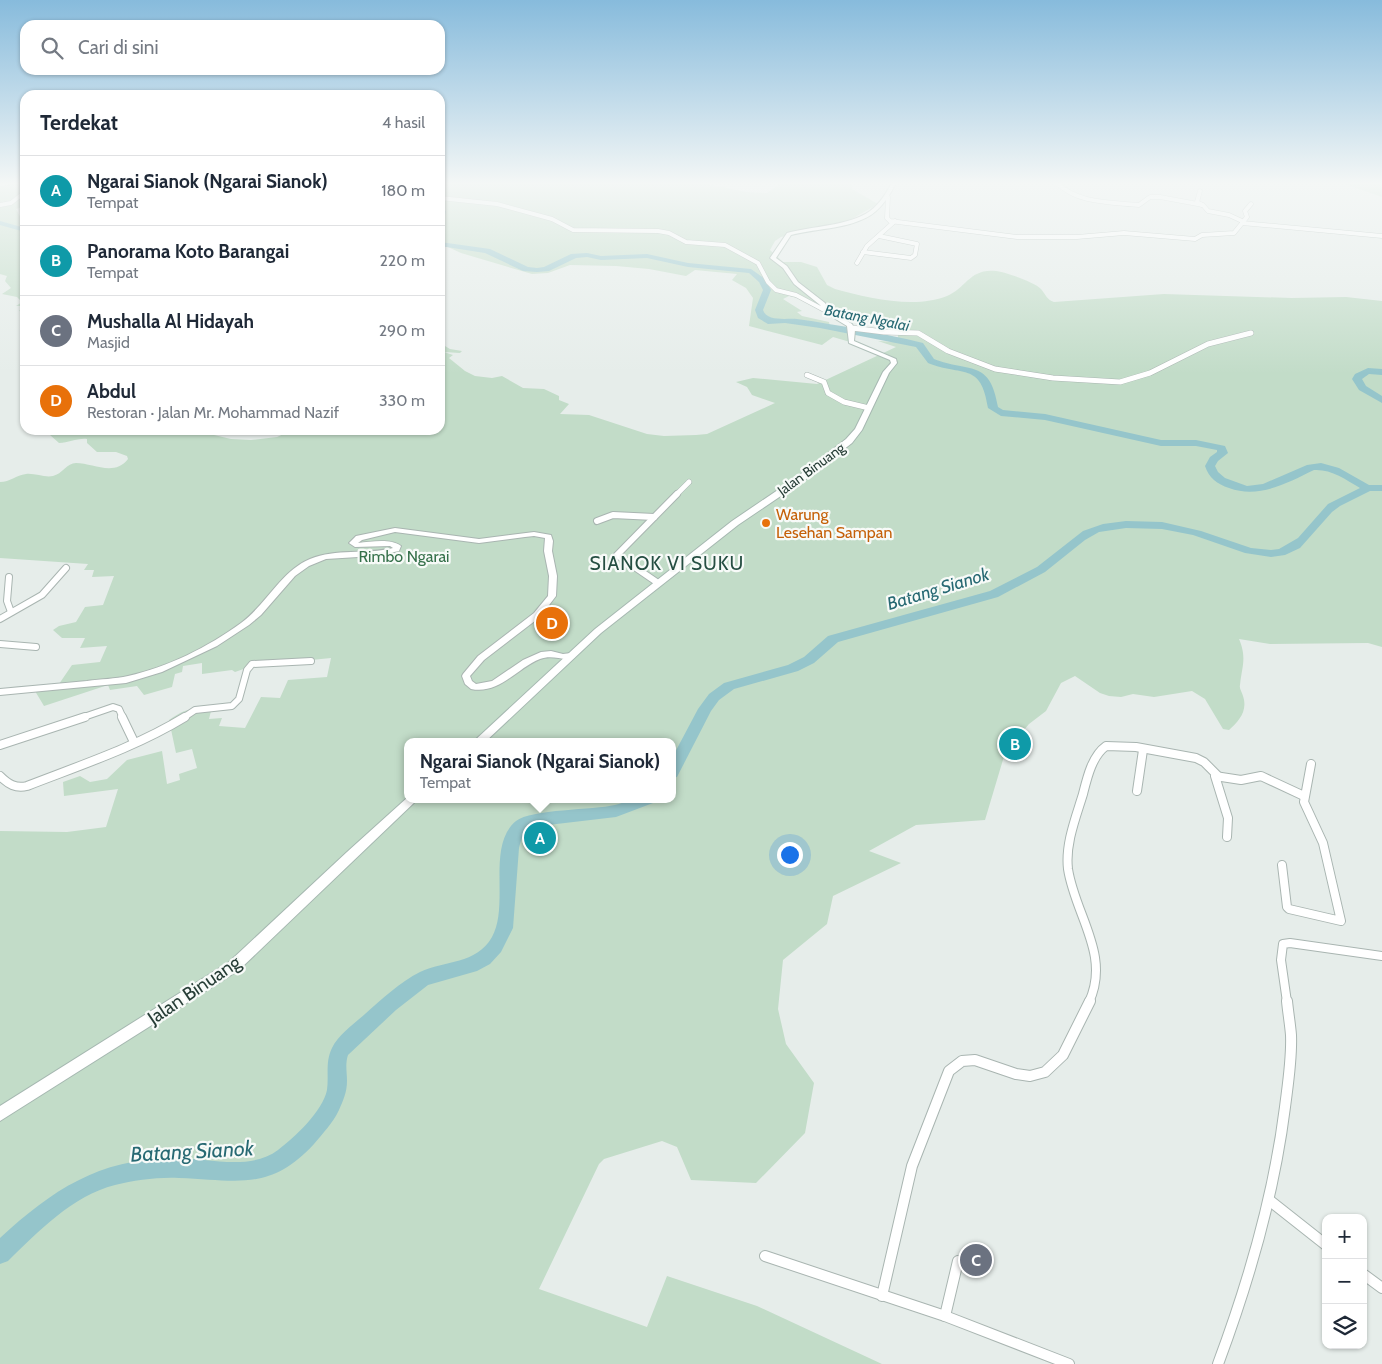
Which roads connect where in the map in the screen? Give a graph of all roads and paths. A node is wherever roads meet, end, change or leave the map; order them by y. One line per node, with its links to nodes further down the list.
1 (728, 247): 7 (street)
2 (778, 247): 7 (main road)
3 (867, 247): 5 (street)
4 (917, 247): 5 (street)
5 (863, 252): 6 (street)
6 (857, 263)
7 (826, 311): 8 (main road)
8 (852, 329): 9 (street); 11 (main road, Jalan Binuang)
9 (1251, 333)
10 (807, 375): 11 (street)
11 (869, 408): 17 (main road, Jalan Binuang)
12 (689, 482): 13 (street)
13 (654, 517): 14 (street); 17 (street)
14 (597, 522)
15 (66, 568): 18 (street)
16 (9, 577): 18 (street)
17 (658, 583): 22 (main road, Jalan Binuang)
18 (11, 612): 19 (street)
19 (0, 619)
20 (0, 644): 21 (street)
21 (36, 647)
22 (570, 656): 24 (street); 25 (main road, Jalan Binuang)
23 (311, 660): 26 (street)
24 (0, 692)
25 (482, 738)
26 (134, 742): 27 (street); 30 (street)
27 (0, 745)
28 (1144, 750): 31 (street); 32 (street); 45 (street)
29 (1311, 764): 33 (street)
30 (0, 776)
31 (1218, 776): 33 (street); 35 (street)
32 (1137, 791)
33 (1304, 796): 36 (street)
34 (409, 803): 38 (main road, Jalan Binuang)
35 (1227, 837)
36 (1282, 865)
37 (1382, 956): 39 (street)
38 (0, 1114)
39 (1268, 1200): 40 (street); 48 (street)
40 (1322, 1242)
41 (765, 1256): 45 (street)
42 (958, 1261): 46 (street)
43 (1367, 1277): 44 (street)
44 (1382, 1288)
45 (882, 1296): 46 (street)
46 (945, 1316): 47 (street)
47 (1069, 1364)
48 (1218, 1364)

